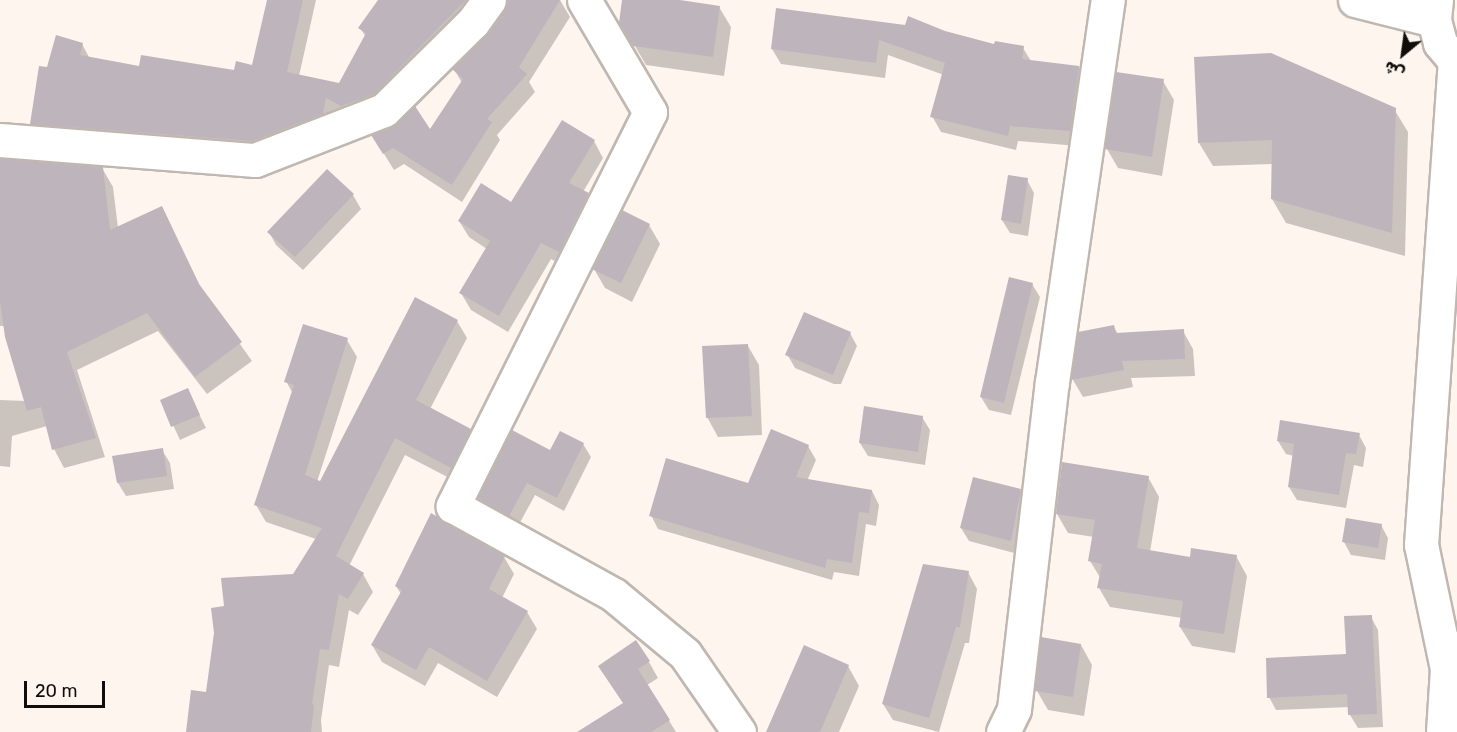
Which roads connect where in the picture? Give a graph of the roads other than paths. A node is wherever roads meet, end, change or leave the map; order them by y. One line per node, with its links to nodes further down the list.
1 (489, 0): 7 (street)
2 (584, 0): 10 (street)
3 (1108, 0): 11 (street)
4 (1355, 0): 5 (street)
5 (1435, 10): 6 (street)
6 (1456, 62): 9 (street)
7 (0, 140)
8 (1457, 629): 9 (street)
9 (1447, 669): 12 (street)
10 (739, 732)
11 (1003, 732)
12 (1443, 732)

